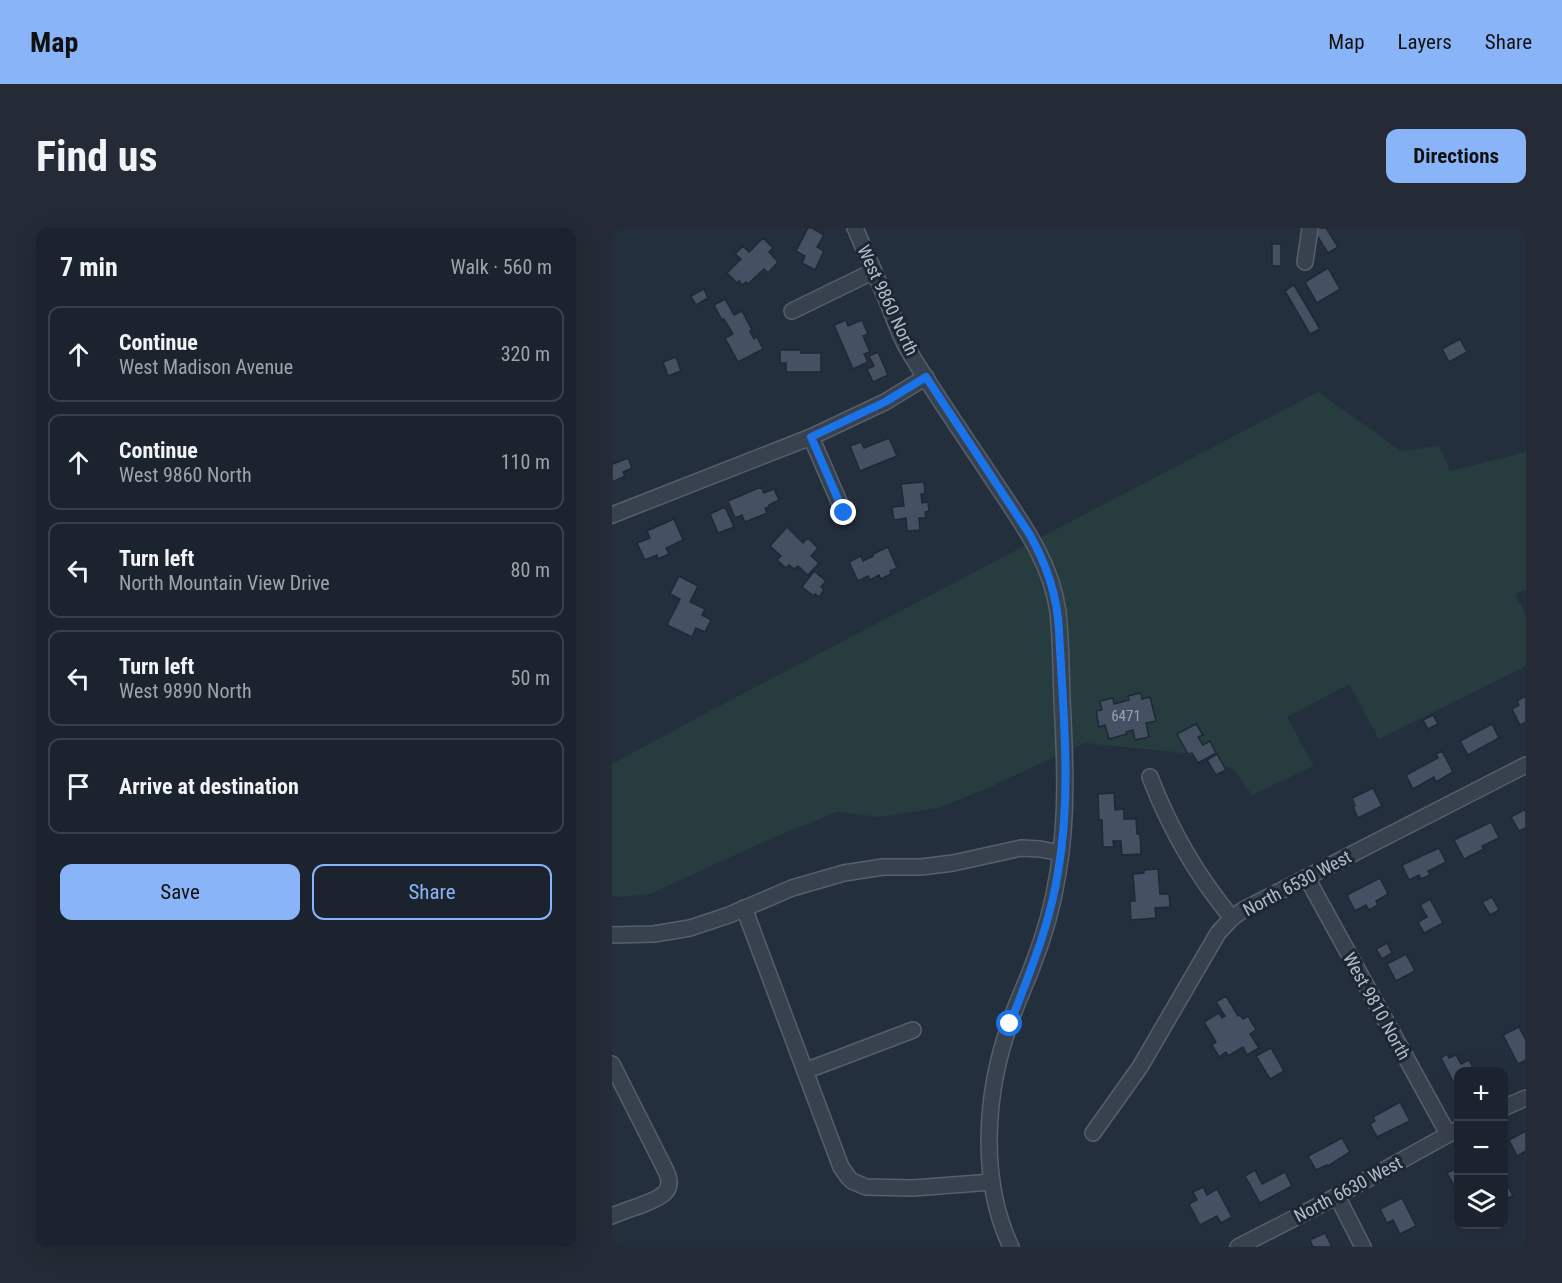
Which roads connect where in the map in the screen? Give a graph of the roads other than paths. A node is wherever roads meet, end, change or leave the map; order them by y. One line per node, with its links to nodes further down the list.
1 (855, 228): 4 (street, West 9860 North)
2 (1310, 228): 3 (street)
3 (1305, 262)
4 (874, 271): 5 (street); 6 (street, West 9860 North)
5 (792, 311)
6 (926, 377): 7 (street); 12 (street, West 9860 North)
7 (811, 437): 8 (street); 9 (street)
8 (844, 513)
9 (612, 515)
10 (1526, 765): 13 (street, North 6530 West)
11 (1150, 777): 15 (street)
12 (1061, 853): 14 (street); 24 (street, West 9860 North)
13 (1307, 878): 15 (street, North 6530 West); 22 (street, West 9810 North)
14 (744, 908): 16 (street); 19 (street)
15 (1232, 918): 23 (street, North 6530 West)
16 (612, 935)
17 (913, 1030): 19 (street)
18 (612, 1064): 26 (street)
19 (805, 1071): 24 (street)
20 (1526, 1098): 21 (street)
21 (1508, 1106)
22 (1453, 1132): 25 (street, North 6630 West)
23 (1093, 1133)
24 (992, 1182): 27 (street, West 9860 North)
25 (1337, 1196): 28 (street, North 6630 West); 29 (street)
26 (612, 1216)
27 (1011, 1247)
28 (1238, 1247)
29 (1363, 1247)

